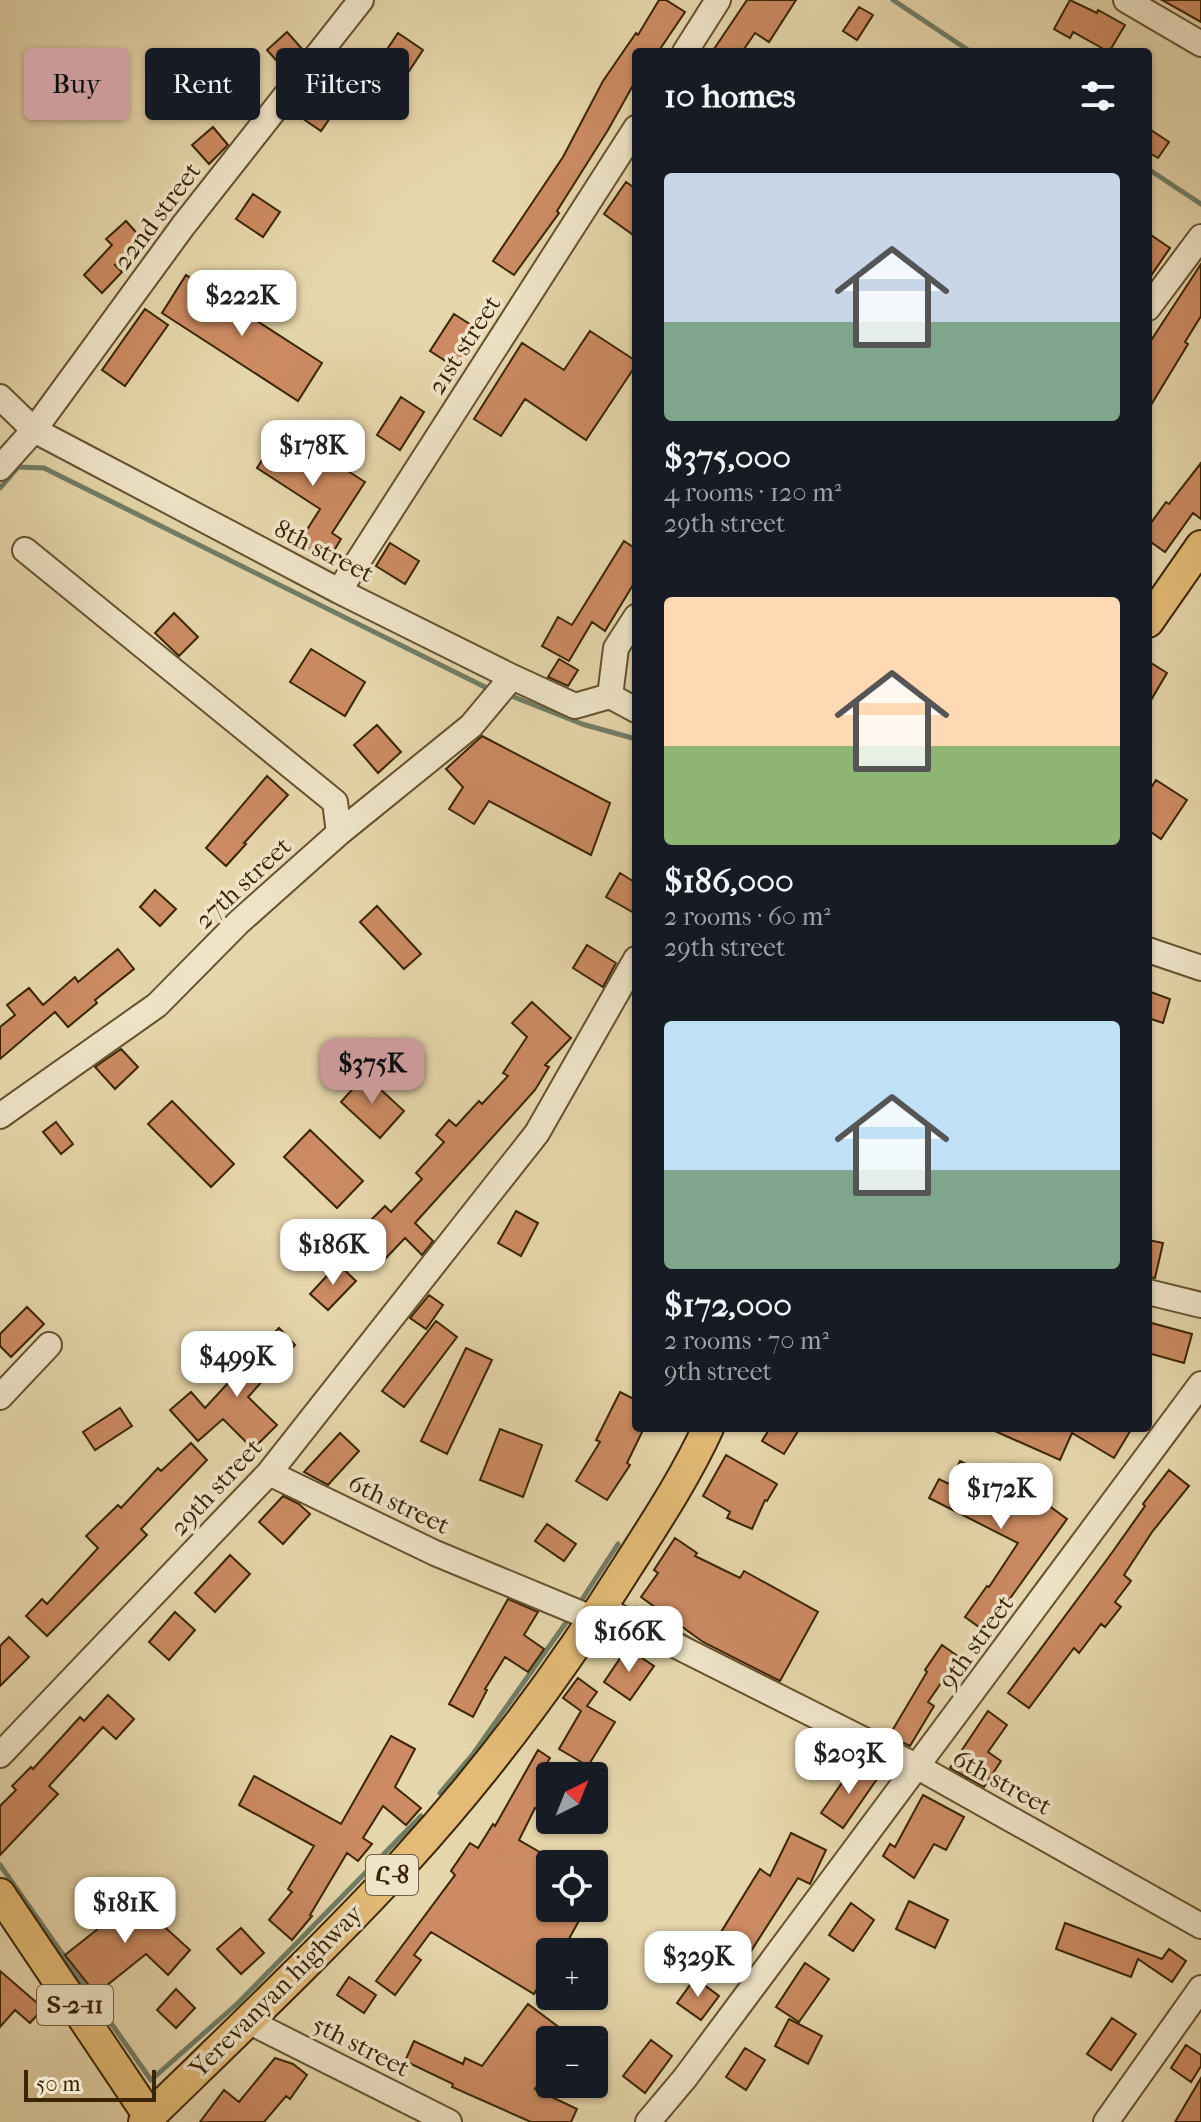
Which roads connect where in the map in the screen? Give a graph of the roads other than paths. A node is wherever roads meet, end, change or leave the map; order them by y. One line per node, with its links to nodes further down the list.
1 (361, 0): 10 (street, 22nd street)
2 (718, 0): 5 (street)
3 (1126, 0): 4 (street)
4 (1201, 44)
5 (688, 48)
6 (632, 134): 14 (street, 21st street)
7 (1201, 237): 8 (street)
8 (1152, 303)
9 (0, 397): 10 (street, 8th street)
10 (34, 430): 11 (street, 22nd street); 14 (street, 8th street)
11 (0, 468)
12 (1201, 546): 15 (main road)
13 (25, 550): 20 (street)
14 (339, 591): 17 (street, 8th street)
15 (1152, 616)
16 (632, 623): 18 (street)
17 (512, 677): 18 (street, 8th street); 20 (street, 27th street)
18 (610, 696): 19 (street)
19 (632, 708)
20 (339, 833): 24 (street, 27th street)
21 (1152, 951): 23 (street)
22 (632, 966): 31 (street, 29th street)
23 (1201, 968)
24 (0, 1116)
25 (1152, 1293): 26 (street)
26 (1201, 1305)
27 (49, 1345): 29 (street)
28 (1201, 1384): 34 (street, 9th street)
29 (0, 1397)
30 (706, 1432): 32 (main road, Yerevanyan highway / Հ-8)
31 (269, 1473): 32 (street, 6th street); 33 (street, 29th street)
32 (599, 1612): 34 (street, 6th street); 38 (main road, Yerevanyan highway / Հ-8)
33 (0, 1755)
34 (918, 1767): 36 (street, 6th street); 41 (street, 9th street)
35 (0, 1894): 39 (main road, Տ-2-11)
36 (1201, 1926)
37 (1201, 1988): 42 (street)
38 (248, 2021): 39 (main road, Yerevanyan highway / Հ-8); 40 (street, 5th street)
39 (146, 2119)
40 (449, 2122)
41 (648, 2122)
42 (1106, 2122)

